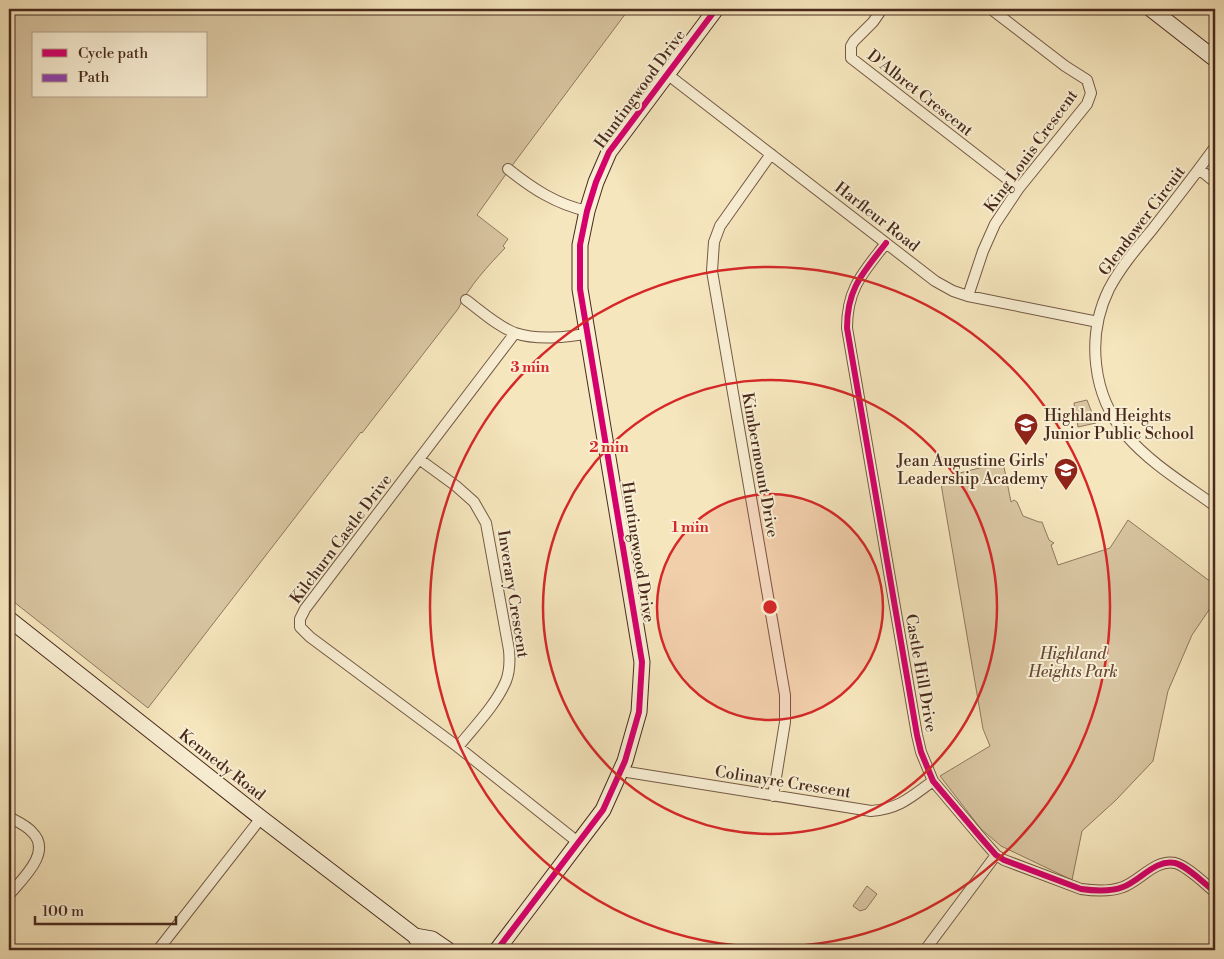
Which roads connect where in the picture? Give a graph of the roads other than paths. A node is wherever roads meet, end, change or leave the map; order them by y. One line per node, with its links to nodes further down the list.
1 (716, 9): 6 (street, Huntingwood Drive)
2 (882, 9): 12 (street, D'Albret Crescent)
3 (991, 9): 12 (street, King Louis Crescent)
4 (1151, 9): 5 (street)
5 (1215, 58)
6 (667, 74): 8 (street, Harfleur Road); 13 (street, Huntingwood Drive)
7 (1215, 146): 10 (street, Glendower Circuit)
8 (771, 154): 14 (street, Harfleur Road); 26 (street, Kimbermount Drive)
9 (508, 169): 13 (street)
10 (1199, 169): 11 (street); 17 (street, Glendower Circuit)
11 (1215, 182)
12 (1019, 188): 15 (street, King Louis Crescent)
13 (587, 211): 19 (street, Huntingwood Drive)
14 (886, 243): 15 (street, Harfleur Road); 25 (street, Castle Hill Drive)
15 (968, 296): 17 (street, Harfleur Road)
16 (466, 300): 18 (street)
17 (1098, 322): 21 (street, Glendower Circuit)
18 (515, 332): 19 (street); 20 (street, Kilchurn Castle Drive)
19 (588, 333): 24 (street, Huntingwood Drive)
20 (419, 460): 23 (street, Inverary Crescent); 23 (street, Kilchurn Castle Drive)
21 (1215, 506)
22 (9, 619): 28 (street, Kennedy Road)
23 (458, 748): 29 (street, Kilchurn Castle Drive)
24 (621, 771): 26 (street, Colinayre Crescent); 29 (street, Huntingwood Drive)
25 (933, 781): 26 (street, Colinayre Crescent); 30 (street, Castle Hill Drive)
26 (774, 796)
27 (9, 817): 32 (street)
28 (261, 818): 33 (street, Kennedy Road); 34 (street)
29 (579, 843): 37 (street, Huntingwood Drive)
30 (996, 855): 31 (street, Castle Hill Drive); 38 (street)
31 (1215, 892)
32 (9, 895)
33 (415, 936): 35 (street, Kennedy Road); 36 (street, Kennedy Road)
34 (158, 950)
35 (423, 950)
36 (448, 950)
37 (497, 950)
38 (925, 950)

